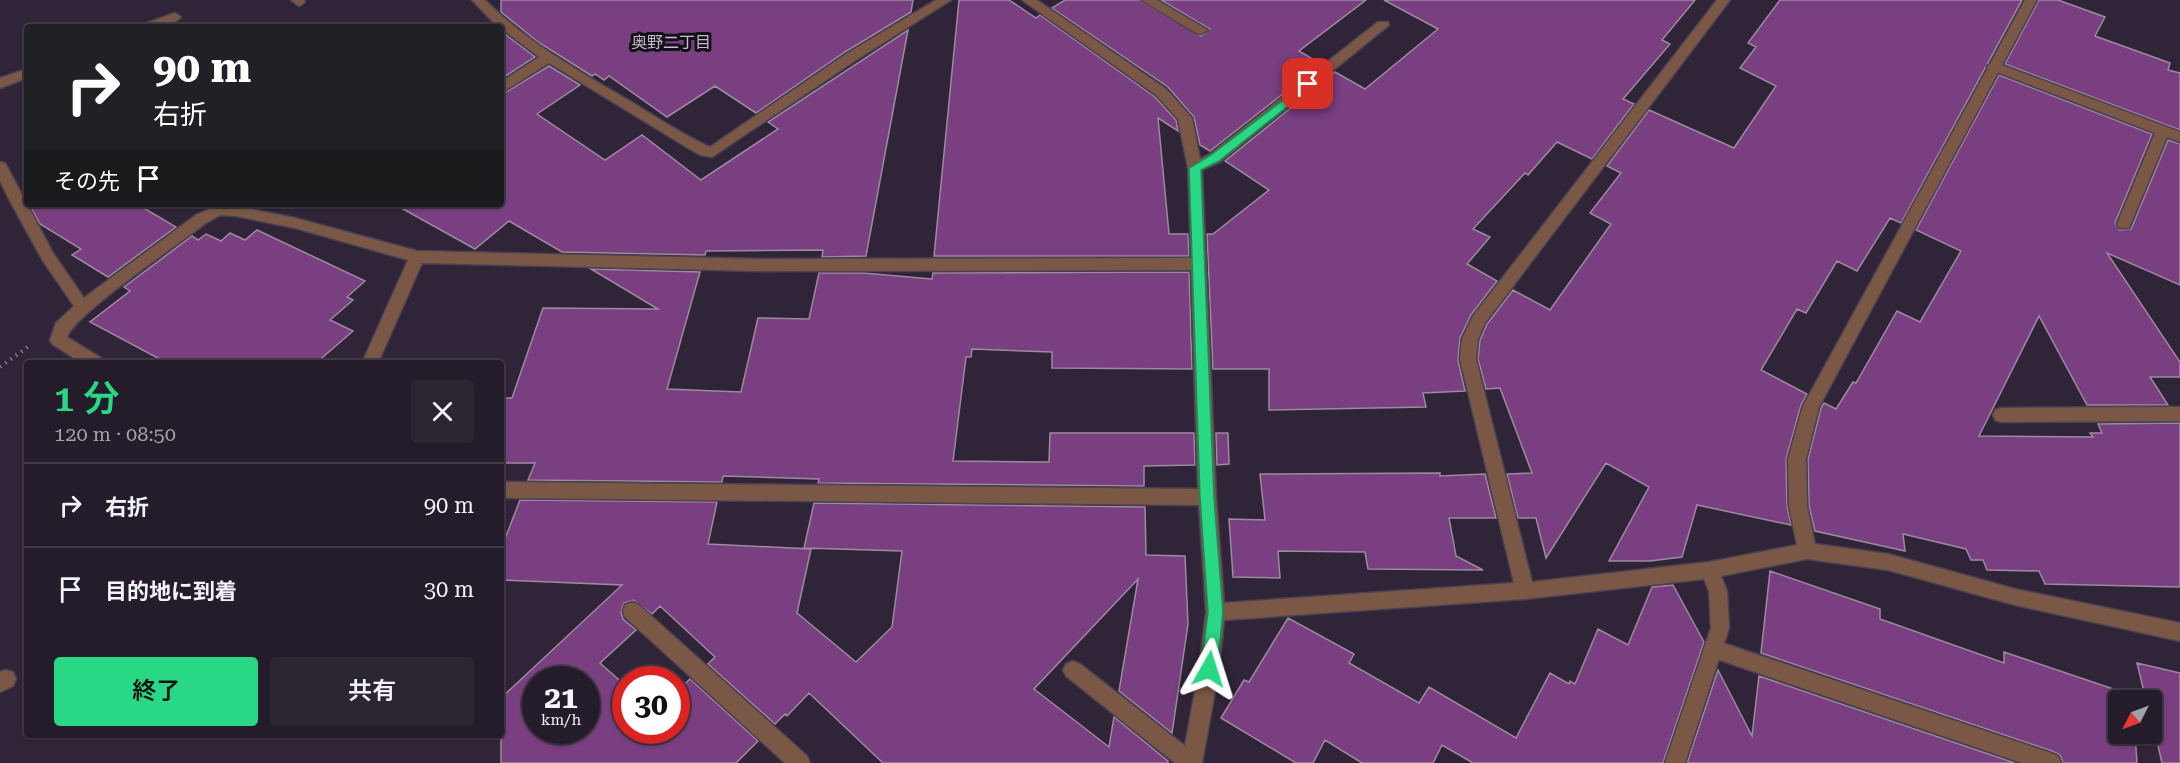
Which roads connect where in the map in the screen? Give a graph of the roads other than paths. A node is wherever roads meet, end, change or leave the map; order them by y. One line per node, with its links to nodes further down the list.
1 (478, 0): 9 (street)
2 (945, 0): 13 (street)
3 (1028, 0): 21 (street)
4 (1147, 0): 12 (street)
5 (1724, 0): 34 (street)
6 (2031, 0): 14 (street)
7 (175, 17): 8 (street)
8 (157, 24)
9 (502, 24)
10 (504, 26): 13 (street)
11 (1383, 26): 21 (street)
12 (1201, 30)
13 (549, 57): 17 (street)
14 (1994, 66): 18 (street); 32 (street)
15 (24, 74): 16 (street)
16 (0, 83)
17 (504, 86)
18 (2163, 131): 19 (street); 22 (street)
19 (2180, 137)
20 (0, 167): 25 (street)
21 (1195, 168): 24 (street)
22 (2124, 225)
23 (417, 257): 24 (street); 25 (street); 27 (street)
24 (1198, 264): 31 (street)
25 (83, 307): 26 (street)
26 (90, 360)
27 (371, 360)
28 (2180, 414): 29 (street)
29 (2001, 416)
30 (504, 490): 31 (street)
31 (1207, 498): 36 (street)
32 (1807, 550): 33 (street); 37 (street)
33 (1709, 570): 34 (street); 38 (street)
34 (1525, 591): 36 (street)
35 (632, 610): 40 (street)
36 (1215, 612): 41 (street)
37 (2180, 632)
38 (1714, 649): 42 (street); 43 (street)
39 (1073, 670): 41 (street)
40 (800, 763)
41 (1192, 763)
42 (1675, 763)
43 (2051, 763)

